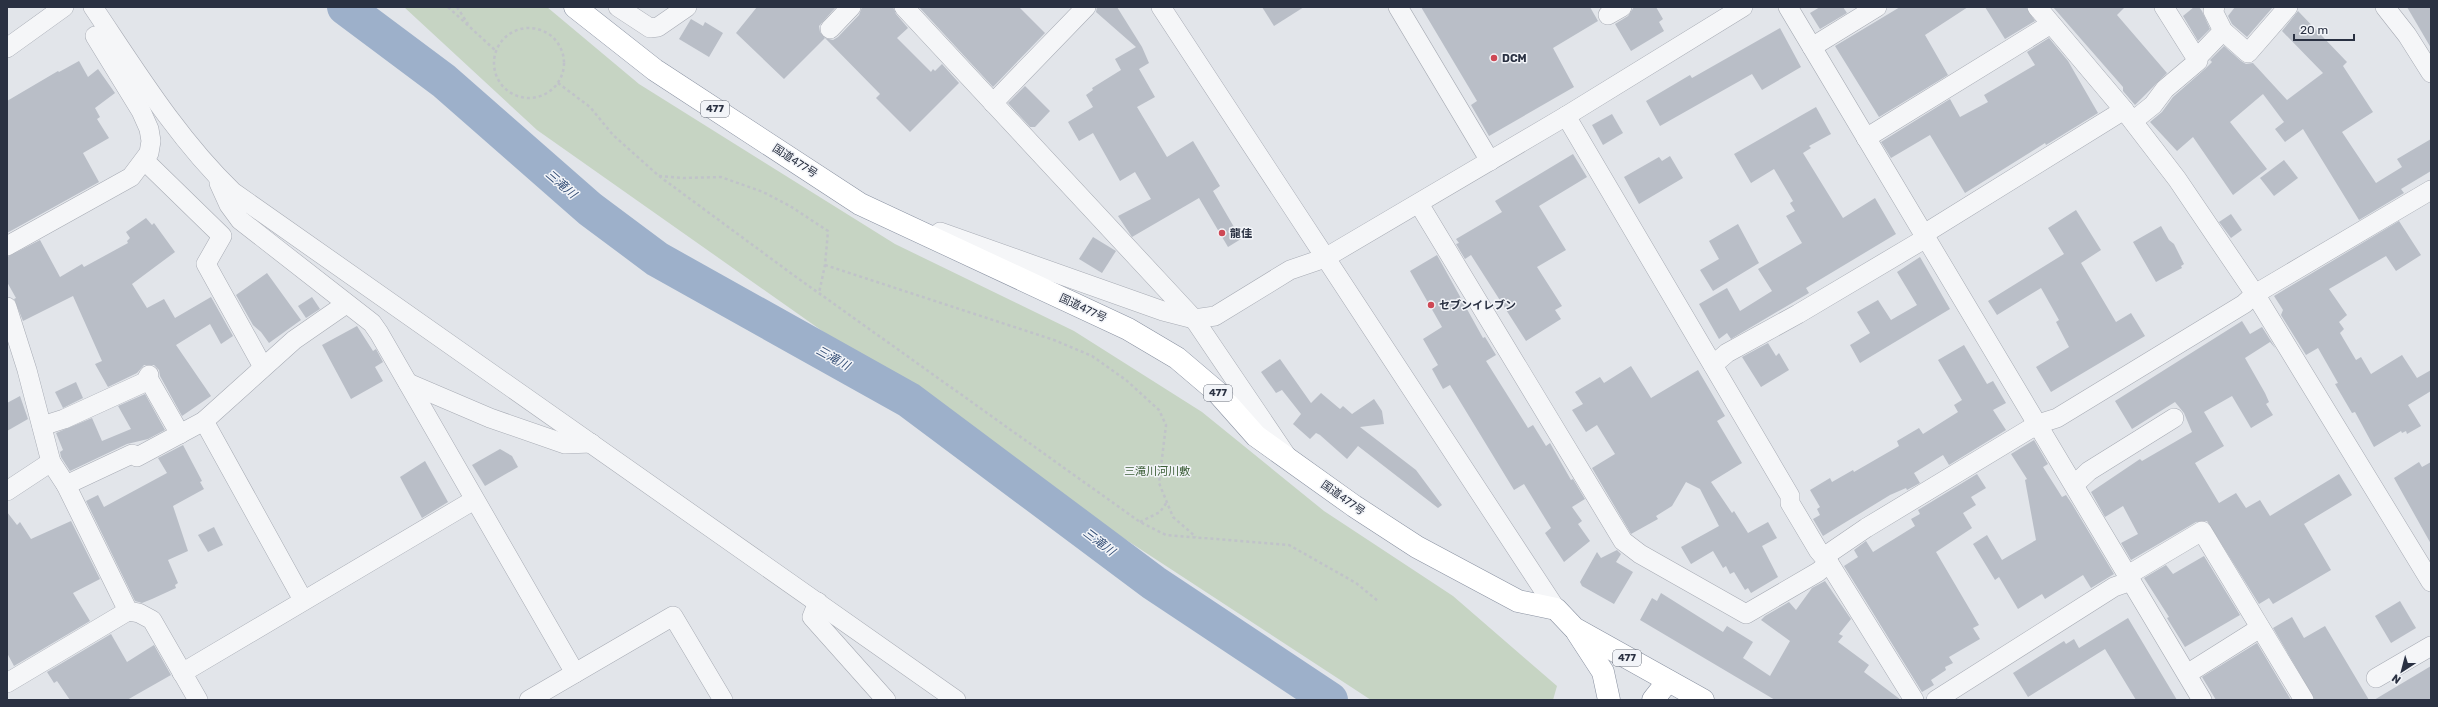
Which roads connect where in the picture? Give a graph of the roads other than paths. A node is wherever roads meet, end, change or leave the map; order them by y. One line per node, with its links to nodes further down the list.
1 (64, 7): 23 (street)
2 (93, 7): 32 (street)
3 (576, 7): 34 (highway, 国道477号 / 477)
4 (618, 7): 5 (street)
5 (687, 7)
6 (851, 7): 19 (street)
7 (904, 7): 26 (street)
8 (1086, 7): 26 (street)
9 (1160, 7): 38 (street)
10 (1398, 7): 31 (street)
11 (1743, 7): 27 (street)
12 (1788, 7): 22 (street)
13 (1877, 7): 22 (street)
14 (2164, 7): 24 (street)
15 (2215, 7): 20 (street)
16 (2288, 7): 20 (street)
17 (2385, 7): 25 (street)
18 (2044, 13): 28 (street); 29 (street)
19 (830, 29)
20 (2223, 31): 24 (street)
21 (95, 36): 30 (street)
22 (1812, 47): 29 (street)
23 (7, 48)
24 (2196, 59): 28 (street)
25 (2431, 73)
26 (993, 103): 42 (street)
27 (1566, 116): 31 (street); 43 (street)
28 (2128, 116): 36 (street); 39 (street)
29 (1866, 138): 36 (street)
30 (145, 161): 37 (street); 44 (street)
31 (1490, 161): 35 (street)
32 (214, 174): 40 (street); 51 (street)
33 (2431, 190): 39 (street)
34 (860, 204): 42 (street); 52 (highway, 国道477号 / 477)
35 (1419, 204): 38 (street); 58 (street)
36 (1925, 236): 43 (street); 48 (street)
37 (7, 246)
38 (1325, 258): 42 (street); 63 (street)
39 (2255, 294): 48 (street); 60 (street)
40 (346, 304): 44 (street); 45 (street)
41 (7, 306): 49 (street)
42 (1194, 319): 52 (street)
43 (1712, 365): 58 (street)
44 (263, 367): 47 (street)
45 (408, 383): 51 (street); 57 (street)
46 (2174, 418): 55 (street)
47 (204, 421): 50 (street); 61 (street)
48 (2038, 424): 55 (street); 58 (street)
49 (42, 426): 50 (street); 53 (street)
50 (180, 434): 54 (street)
51 (591, 443): 62 (street)
52 (1288, 458): 63 (highway, 国道477号 / 477)
53 (51, 462): 54 (street); 56 (street)
54 (66, 485): 64 (street)
55 (2074, 485): 59 (street)
56 (7, 491)
57 (474, 500): 61 (street); 68 (street)
58 (1827, 559): 82 (street)
59 (2130, 578): 66 (street); 70 (street); 83 (street)
60 (2431, 582)
61 (303, 600): 69 (street)
62 (818, 602): 77 (street); 78 (street)
63 (1556, 609): 65 (highway, 477)
64 (128, 611): 69 (street); 73 (street)
65 (1574, 628): 72 (highway, 477); 79 (highway, 477)
66 (2260, 628): 70 (street); 85 (street)
67 (2431, 646): 71 (street)
68 (575, 673): 75 (street); 76 (street)
69 (182, 674): 74 (street)
70 (2187, 674): 84 (street)
71 (2376, 678)
72 (1668, 681): 80 (highway); 81 (highway, 477)
73 (7, 683)
74 (198, 700)
75 (529, 700)
76 (723, 700)
77 (886, 700)
78 (956, 700)
79 (1609, 700)
80 (1653, 700)
81 (1703, 700)
82 (1914, 700)
83 (1936, 700)
84 (2202, 700)
85 (2304, 700)

